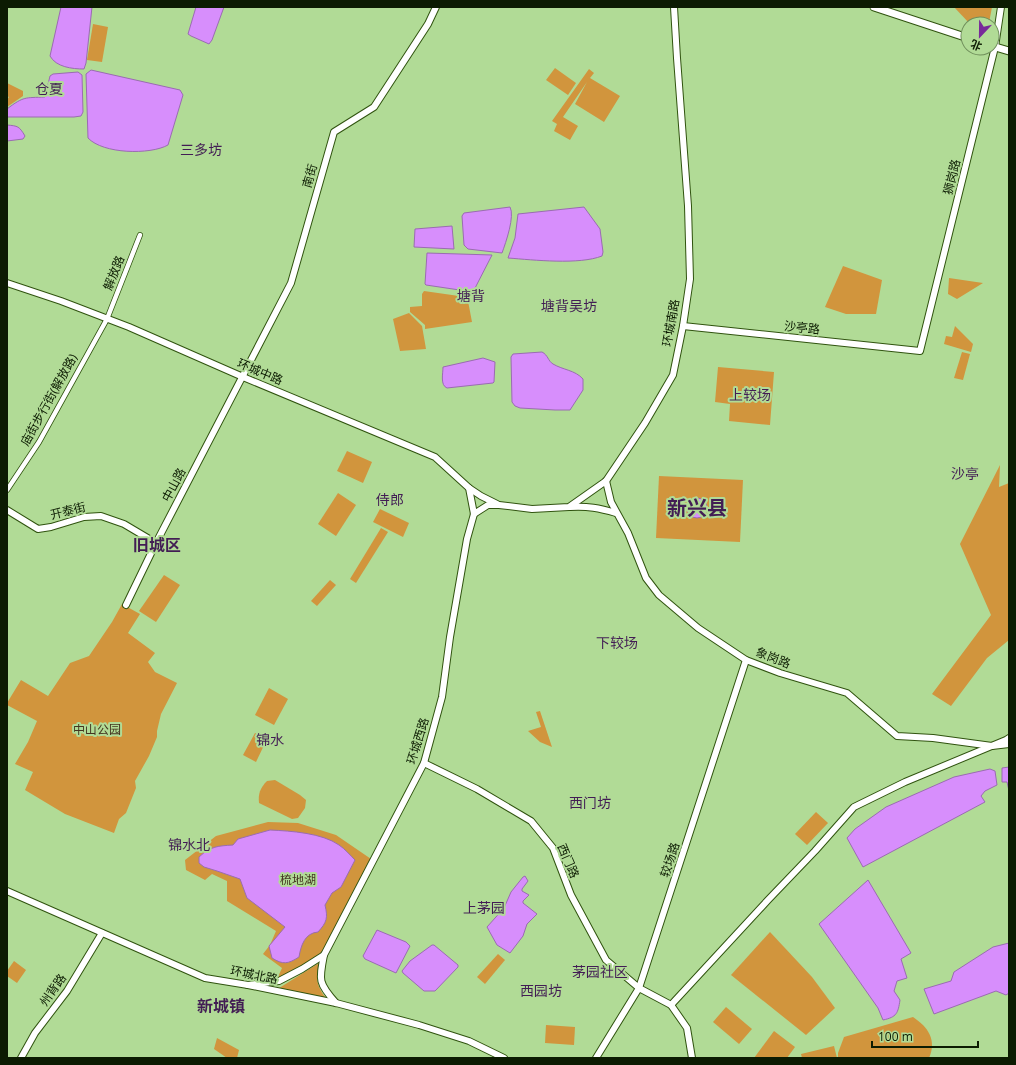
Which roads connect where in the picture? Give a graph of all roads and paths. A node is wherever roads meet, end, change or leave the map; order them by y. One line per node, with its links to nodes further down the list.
1 (436, 7): 11 (street, 南街)
2 (674, 7): 9 (street, 环城南路)
3 (874, 7): 4 (street)
4 (960, 35)
5 (992, 56): 10 (street, 狮岗路)
6 (140, 235): 8 (street, 解放路)
7 (7, 283): 8 (street, 环城中路)
8 (107, 318): 11 (street, 环城中路); 14 (street, 庙街步行街(解放路))
9 (683, 326): 10 (street, 沙亭路); 12 (street, 环城南路)
10 (920, 351)
11 (243, 377): 13 (street, 环城中路); 20 (street, 中山路)
12 (606, 481): 16 (street, 环城南路); 18 (street, 象岗路)
13 (469, 488): 15 (street, 环城中路); 19 (street)
14 (7, 490)
15 (499, 505): 16 (street); 19 (street)
16 (569, 507): 18 (street)
17 (7, 510): 20 (street, 开泰街)
18 (616, 513): 22 (street, 象岗路)
19 (474, 514): 26 (street, 环城西路)
20 (156, 543): 21 (street, 中山路)
21 (126, 604)
22 (746, 660): 25 (street, 象岗路); 31 (street, 较场路)
23 (1009, 738): 25 (street)
24 (1009, 744): 25 (street, 象岗路)
25 (992, 746): 33 (street)
26 (424, 763): 29 (street, 环城西路); 31 (street, 西门路)
27 (7, 891): 28 (street, 环城北路)
28 (102, 933): 30 (street, 环城北路); 34 (street, 州背路)
29 (324, 955): 30 (street); 32 (street, 环城西路)
30 (248, 985): 32 (street, 环城北路)
31 (639, 988): 33 (street, 西门路); 36 (street, 较场路)
32 (336, 1003): 35 (street, 环城北路)
33 (671, 1005): 37 (street)
34 (21, 1058)
35 (504, 1058)
36 (596, 1058)
37 (692, 1058)

